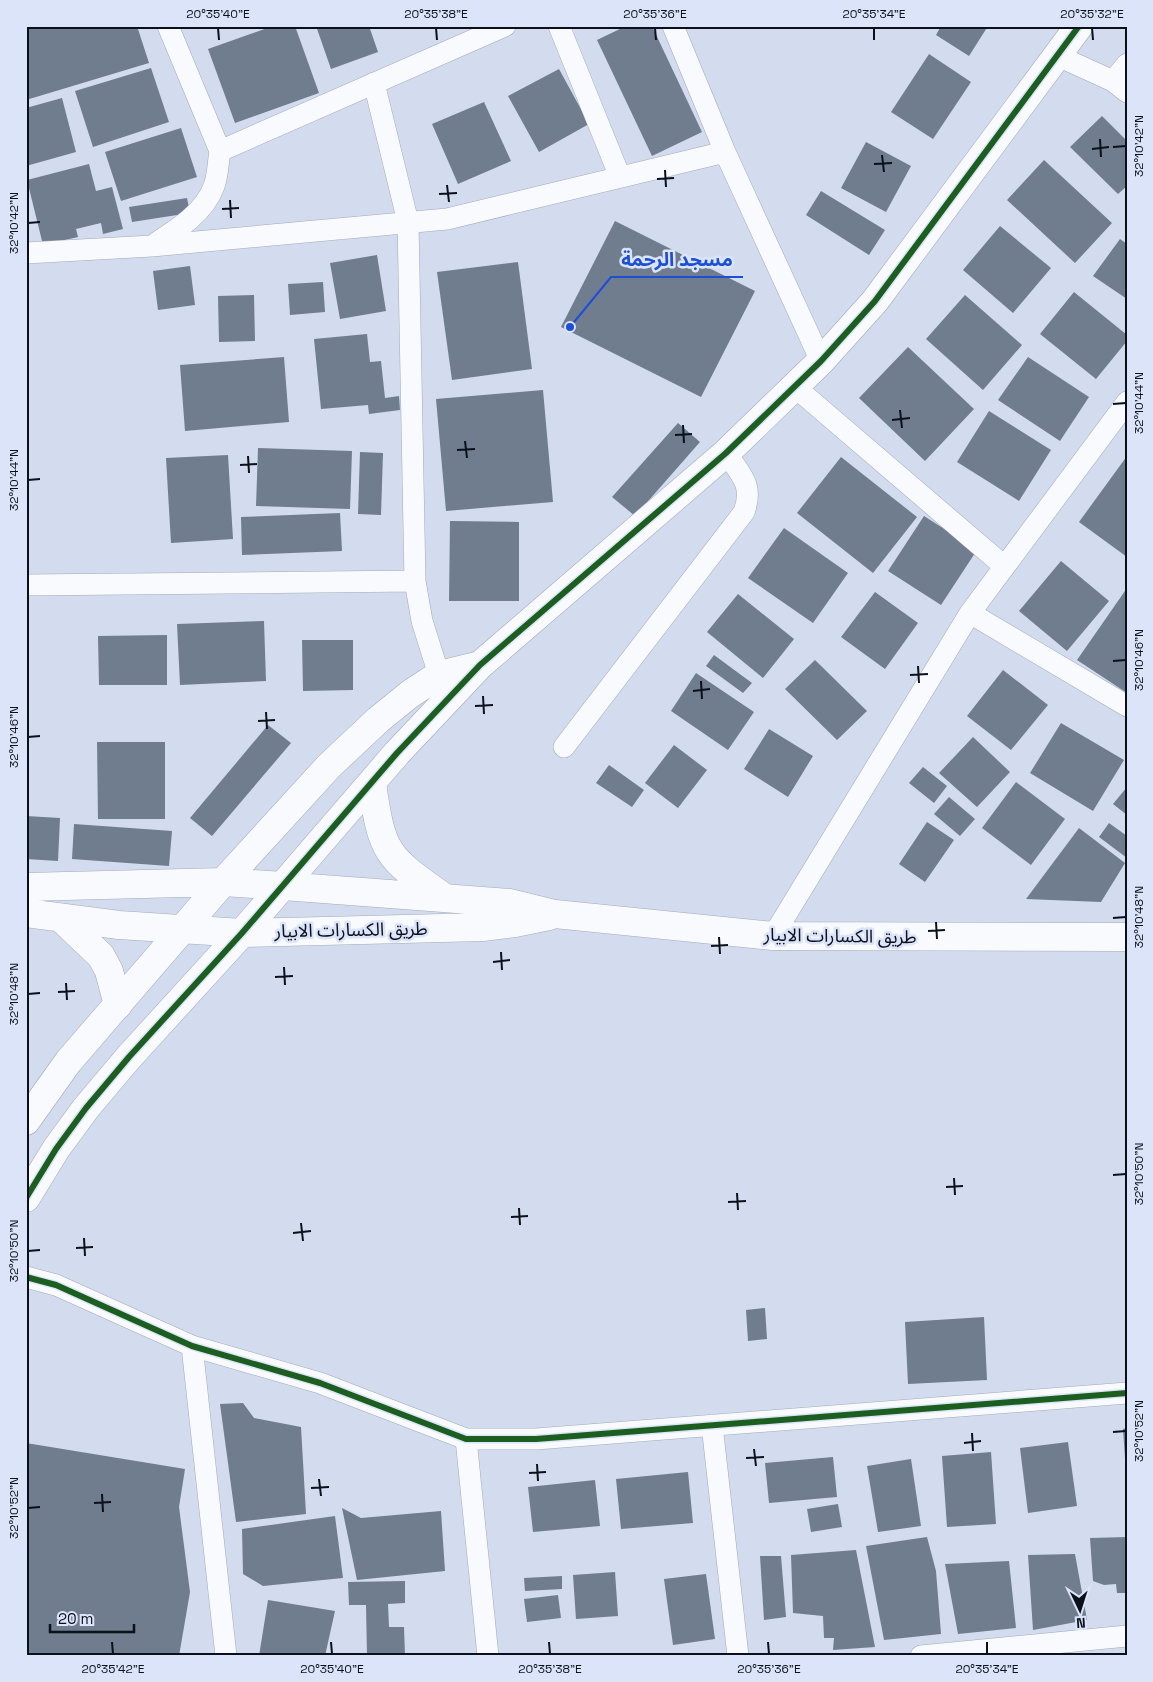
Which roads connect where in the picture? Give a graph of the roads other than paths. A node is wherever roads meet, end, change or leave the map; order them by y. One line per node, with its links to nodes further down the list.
1 (168, 26): 10 (street)
2 (505, 26): 8 (street)
3 (559, 26): 12 (street)
4 (673, 26): 11 (street)
5 (1079, 26): 6 (street)
6 (1058, 56): 9 (street); 16 (street)
7 (1127, 64): 9 (street)
8 (374, 84): 10 (street); 13 (street)
9 (1120, 86)
10 (220, 151): 14 (street)
11 (725, 152): 12 (street); 16 (street)
12 (620, 177): 13 (street)
13 (408, 222): 14 (street); 21 (street)
14 (152, 246): 15 (street)
15 (26, 254)
16 (821, 361): 17 (street)
17 (795, 387): 19 (street); 20 (street)
18 (1127, 402): 20 (street)
19 (726, 453): 24 (street); 27 (street)
20 (1004, 566): 23 (street)
21 (415, 581): 22 (street); 25 (street)
22 (26, 585)
23 (970, 613): 26 (street); 38 (street)
24 (480, 665): 25 (street); 28 (street)
25 (439, 675): 29 (street)
26 (1127, 706)
27 (564, 746)
28 (372, 783): 30 (street); 32 (street)
29 (223, 882): 30 (street, طريق الكسارات الابيار); 31 (street, طريق الكسارات الابيار); 36 (street)
30 (283, 886): 32 (street, طريق الكسارات الابيار); 37 (street)
31 (26, 887)
32 (446, 899): 34 (street, طريق الكسارات الابيار)
33 (26, 914): 35 (street, طريق الكسارات الابيار)
34 (555, 914): 37 (street, طريق الكسارات الابيار); 38 (street, طريق الكسارات الابيار)
35 (61, 918): 36 (street, طريق الكسارات الابيار); 40 (street)
36 (183, 930): 37 (street, طريق الكسارات الابيار); 40 (street)
37 (242, 933): 42 (street)
38 (773, 936): 39 (street, طريق الكسارات الابيار)
39 (1127, 937)
40 (118, 1005): 41 (street)
41 (26, 1121)
42 (26, 1198)
43 (26, 1277): 44 (street)
44 (192, 1346): 47 (street); 50 (street)
45 (1127, 1393): 46 (street)
46 (712, 1425): 47 (street); 52 (street)
47 (466, 1438): 51 (street)
48 (1127, 1636): 49 (street)
49 (1026, 1651): 53 (street)
50 (226, 1656)
51 (488, 1656)
52 (738, 1656)
53 (921, 1656)

